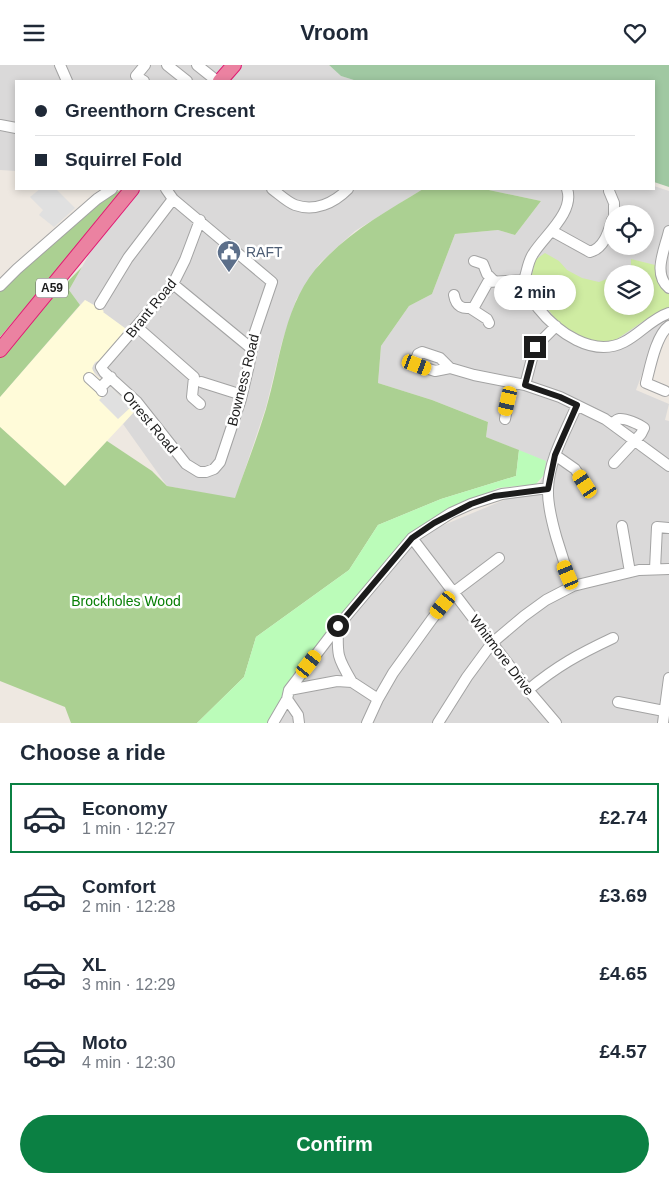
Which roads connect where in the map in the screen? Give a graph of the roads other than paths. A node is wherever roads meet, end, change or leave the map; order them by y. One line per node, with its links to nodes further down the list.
1 (60, 65): 6 (street)
2 (145, 65): 7 (street)
3 (167, 65): 8 (street)
4 (198, 65): 9 (street)
5 (234, 65): 10 (highway)
6 (67, 80)
7 (142, 80)
8 (184, 80)
9 (218, 80)
10 (220, 80)
11 (0, 125): 12 (street)
12 (15, 128)
13 (110, 190): 30 (street)
14 (131, 190): 41 (highway, A59)
15 (167, 190): 20 (street)
16 (273, 190): 17 (street)
17 (347, 190)
18 (567, 190): 23 (street)
19 (609, 191): 21 (street)
20 (173, 199): 22 (street); 33 (street)
21 (614, 205)
22 (200, 220): 29 (street, Brant Road); 40 (street, Bowness Road)
23 (552, 231): 25 (street); 27 (street)
24 (669, 231): 31 (street)
25 (604, 240)
26 (474, 261): 28 (street)
27 (524, 280): 28 (street); 37 (street)
28 (494, 281): 34 (street)
29 (173, 284): 39 (street, Brant Road); 40 (street)
30 (0, 285)
31 (669, 288)
32 (454, 295): 34 (street)
33 (100, 304)
34 (470, 308): 36 (street)
35 (669, 313): 37 (street)
36 (489, 323)
37 (556, 326): 48 (street)
38 (669, 326): 49 (street)
39 (137, 327): 42 (street, Brant Road); 51 (street)
40 (252, 349): 50 (street, Bowness Road)
41 (0, 350)
42 (104, 363): 44 (street, Orrest Road)
43 (450, 368): 47 (street)
44 (111, 377): 45 (street); 59 (street, Orrest Road)
45 (89, 378)
46 (201, 382): 50 (street)
47 (512, 383): 48 (street); 53 (street)
48 (525, 385): 52 (street)
49 (665, 391)
50 (242, 395): 59 (street, Bowness Road)
51 (192, 401)
52 (577, 405): 54 (street); 56 (street)
53 (504, 419)
54 (612, 424): 55 (street); 55 (street)
55 (633, 441): 57 (street); 58 (street)
56 (555, 455): 60 (street); 61 (street)
57 (614, 463)
58 (669, 466)
59 (206, 472)
60 (585, 484)
61 (548, 489): 64 (street); 69 (street)
62 (622, 526): 68 (street)
63 (669, 528): 66 (street)
64 (412, 538): 70 (street, Whitmore Drive); 71 (street)
65 (499, 558): 70 (street)
66 (655, 569): 67 (street); 68 (street)
67 (669, 569)
68 (630, 572): 69 (street)
69 (573, 586): 73 (street)
70 (454, 592): 73 (street, Whitmore Drive); 78 (street)
71 (338, 626): 75 (street); 77 (street)
72 (613, 638): 76 (street)
73 (492, 643): 76 (street, Whitmore Drive); 84 (street)
74 (669, 678): 80 (street)
75 (352, 682): 77 (street); 78 (street)
76 (528, 690): 85 (street, Whitmore Drive)
77 (288, 694): 81 (street); 82 (street)
78 (378, 699): 83 (street)
79 (618, 702): 80 (street)
80 (664, 711): 86 (street)
81 (273, 723)
82 (300, 723)
83 (368, 723)
84 (438, 723)
85 (556, 723)
86 (663, 723)

